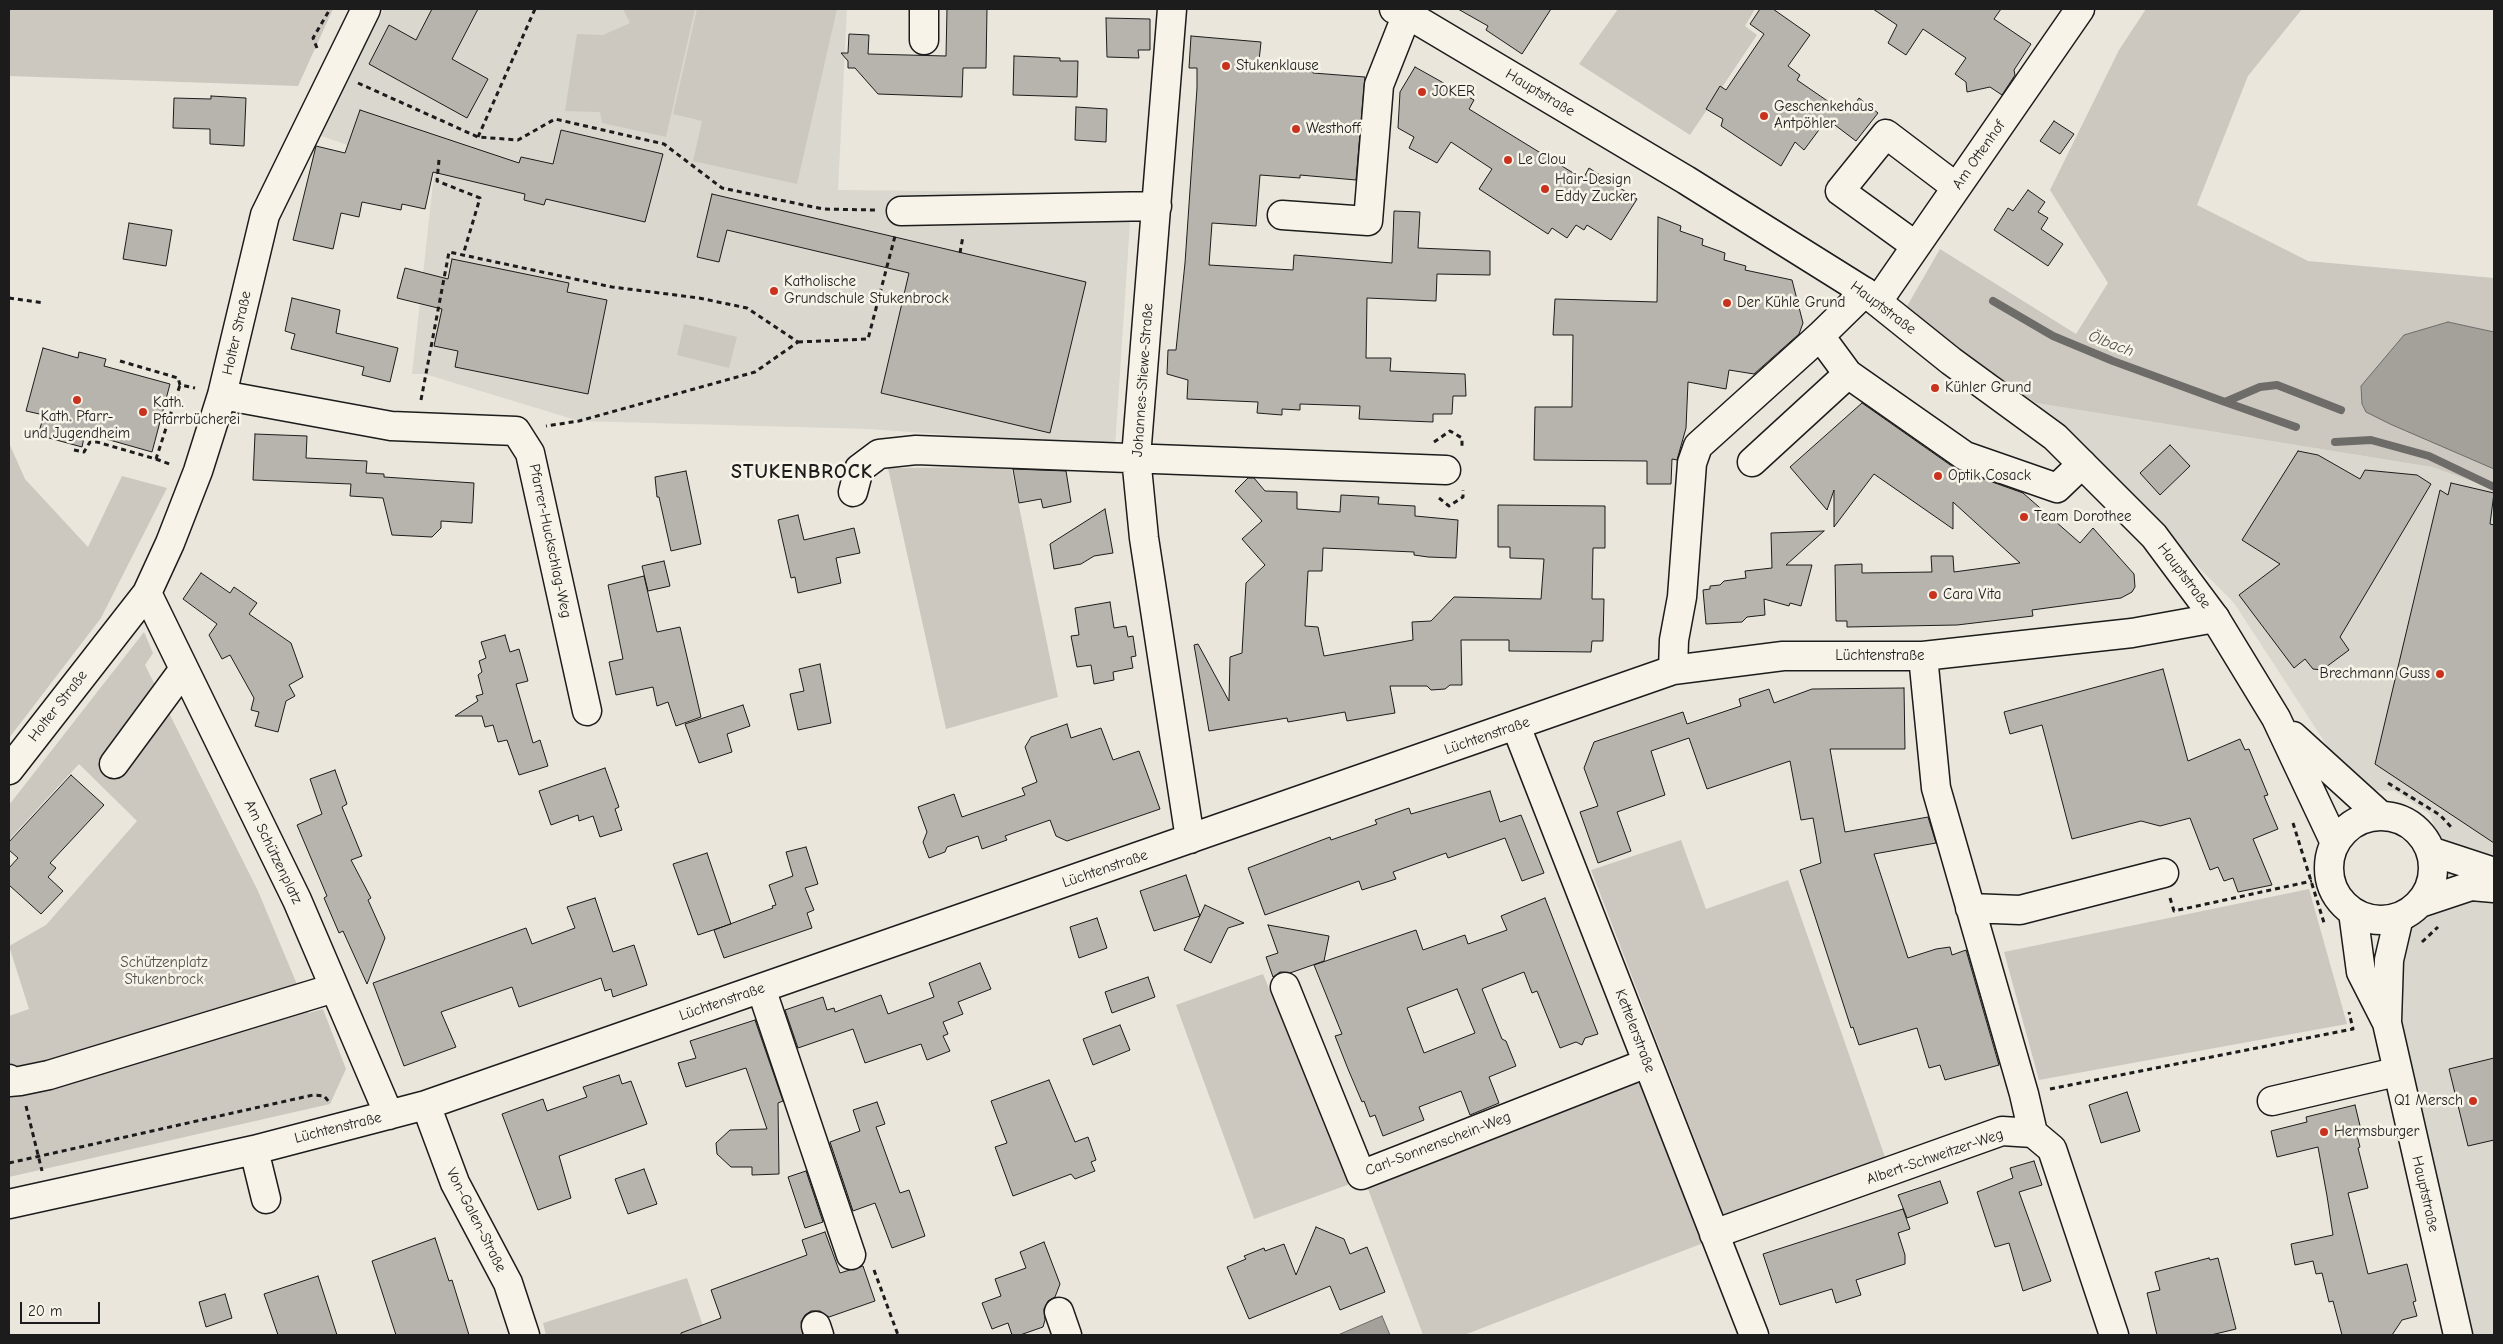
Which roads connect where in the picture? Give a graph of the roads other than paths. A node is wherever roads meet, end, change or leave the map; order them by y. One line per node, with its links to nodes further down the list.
1 (366, 9): 15 (street, Holter Straße)
2 (924, 9): 6 (street)
3 (1172, 9): 8 (street, Johannes-Stiewe-Straße)
4 (2080, 9): 7 (street, Am Ottenhof)
5 (1400, 11): 10 (street); 12 (street, Hauptstraße)
6 (924, 40)
7 (1956, 187): 11 (street, Am Ottenhof); 11 (street)
8 (1157, 206): 9 (street); 16 (street, Johannes-Stiewe-Straße)
9 (901, 211)
10 (1282, 215)
11 (1916, 246): 12 (street, Am Ottenhof)
12 (1871, 296): 13 (street, Am Ottenhof); 18 (street, Hauptstraße)
13 (1820, 336): 14 (street); 25 (street, Am Ottenhof)
14 (1848, 374): 17 (street); 18 (street)
15 (222, 395): 21 (street, Holter Straße); 26 (street, Pfarrer-Huckschlag-Weg)
16 (1136, 457): 19 (street); 20 (street); 32 (street, Johannes-Stiewe-Straße)
17 (1752, 462)
18 (2082, 464): 22 (street, Hauptstraße)
19 (1446, 470)
20 (853, 492)
21 (147, 593): 24 (street, Am Schützenplatz); 30 (street, Holter Straße)
22 (2215, 618): 23 (street, Lüchtenstraße); 27 (street, Hauptstraße)
23 (1923, 656): 25 (street, Lüchtenstraße); 38 (street)
24 (184, 669): 29 (street); 43 (street, Am Schützenplatz)
25 (1673, 670): 28 (street, Lüchtenstraße)
26 (587, 711)
27 (2276, 718): 31 (street, Hauptstraße); 33 (street, Hauptstraße)
28 (1516, 726): 32 (street, Lüchtenstraße); 45 (street, Kettelerstraße)
29 (114, 764)
30 (9, 770)
31 (2380, 815): 33 (street); 34 (street)
32 (1190, 839): 41 (street, Lüchtenstraße)
33 (2335, 843): 40 (street)
34 (2430, 851): 35 (street); 39 (street)
35 (2485, 868)
36 (2164, 873): 38 (street)
37 (2494, 888): 39 (street)
38 (1970, 908): 52 (street)
39 (2410, 910): 40 (street); 44 (street, Hauptstraße)
40 (2352, 912): 44 (street, Hauptstraße)
41 (767, 986): 49 (street, Lüchtenstraße); 51 (street); 57 (street)
42 (1286, 987): 45 (street, Carl-Sonnenschein-Weg)
43 (334, 988): 47 (street); 50 (street, Am Schützenplatz)
44 (2387, 1022): 46 (street, Hauptstraße)
45 (1647, 1063): 56 (street, Kettelerstraße)
46 (2396, 1072): 48 (street); 61 (street, Hauptstraße)
47 (14, 1080)
48 (2272, 1101)
49 (426, 1105): 50 (street, Lüchtenstraße); 58 (street, Von-Galen-Straße)
50 (389, 1115): 53 (street, Lüchtenstraße)
51 (829, 1133)
52 (2033, 1133): 56 (street, Albert-Schweitzer-Weg); 60 (street)
53 (254, 1150): 54 (street); 55 (street, Lüchtenstraße)
54 (266, 1199)
55 (9, 1204)
56 (1714, 1234): 59 (street, Kettelerstraße)
57 (851, 1255)
58 (525, 1335)
59 (1754, 1335)
60 (2114, 1335)
61 (2458, 1335)

